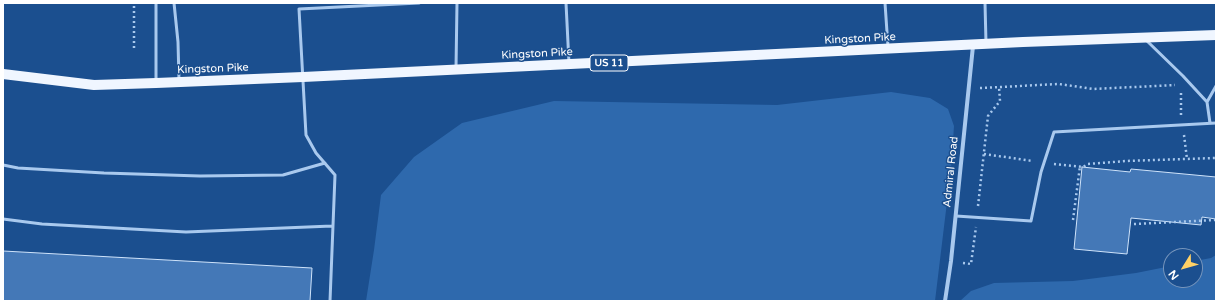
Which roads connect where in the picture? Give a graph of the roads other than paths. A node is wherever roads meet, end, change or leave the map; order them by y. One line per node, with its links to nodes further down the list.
1 (156, 3): 18 (lane)
2 (174, 3): 17 (lane)
3 (419, 3): 16 (lane)
4 (457, 3): 14 (lane)
5 (566, 3): 13 (lane)
6 (884, 3): 12 (lane)
7 (985, 3): 10 (lane)
8 (1216, 35): 9 (main road, Kingston Pike / US 11)
9 (1144, 38): 10 (main road, Kingston Pike / US 11); 20 (lane)
10 (986, 44): 11 (main road, Kingston Pike / US 11)
11 (973, 45): 12 (main road, Kingston Pike / US 11); 25 (street, Admiral Road)
12 (888, 49): 13 (main road, Kingston Pike / US 11)
13 (569, 65): 14 (main road, Kingston Pike / US 11)
14 (456, 70): 16 (main road, Kingston Pike / US 11)
15 (3, 74): 18 (main road, Kingston Pike / US 11)
16 (303, 77): 17 (main road, Kingston Pike / US 11); 23 (lane)
17 (179, 82): 18 (main road, Kingston Pike / US 11)
18 (156, 83)
19 (1216, 86): 20 (lane)
20 (1207, 102): 21 (lane)
21 (1210, 123): 22 (lane); 25 (lane)
22 (1216, 123)
23 (325, 163): 24 (lane); 27 (lane)
24 (3, 164)
25 (956, 216): 29 (street, Admiral Road)
26 (3, 219): 27 (lane)
27 (332, 226): 28 (lane)
28 (330, 301)
29 (945, 301)

